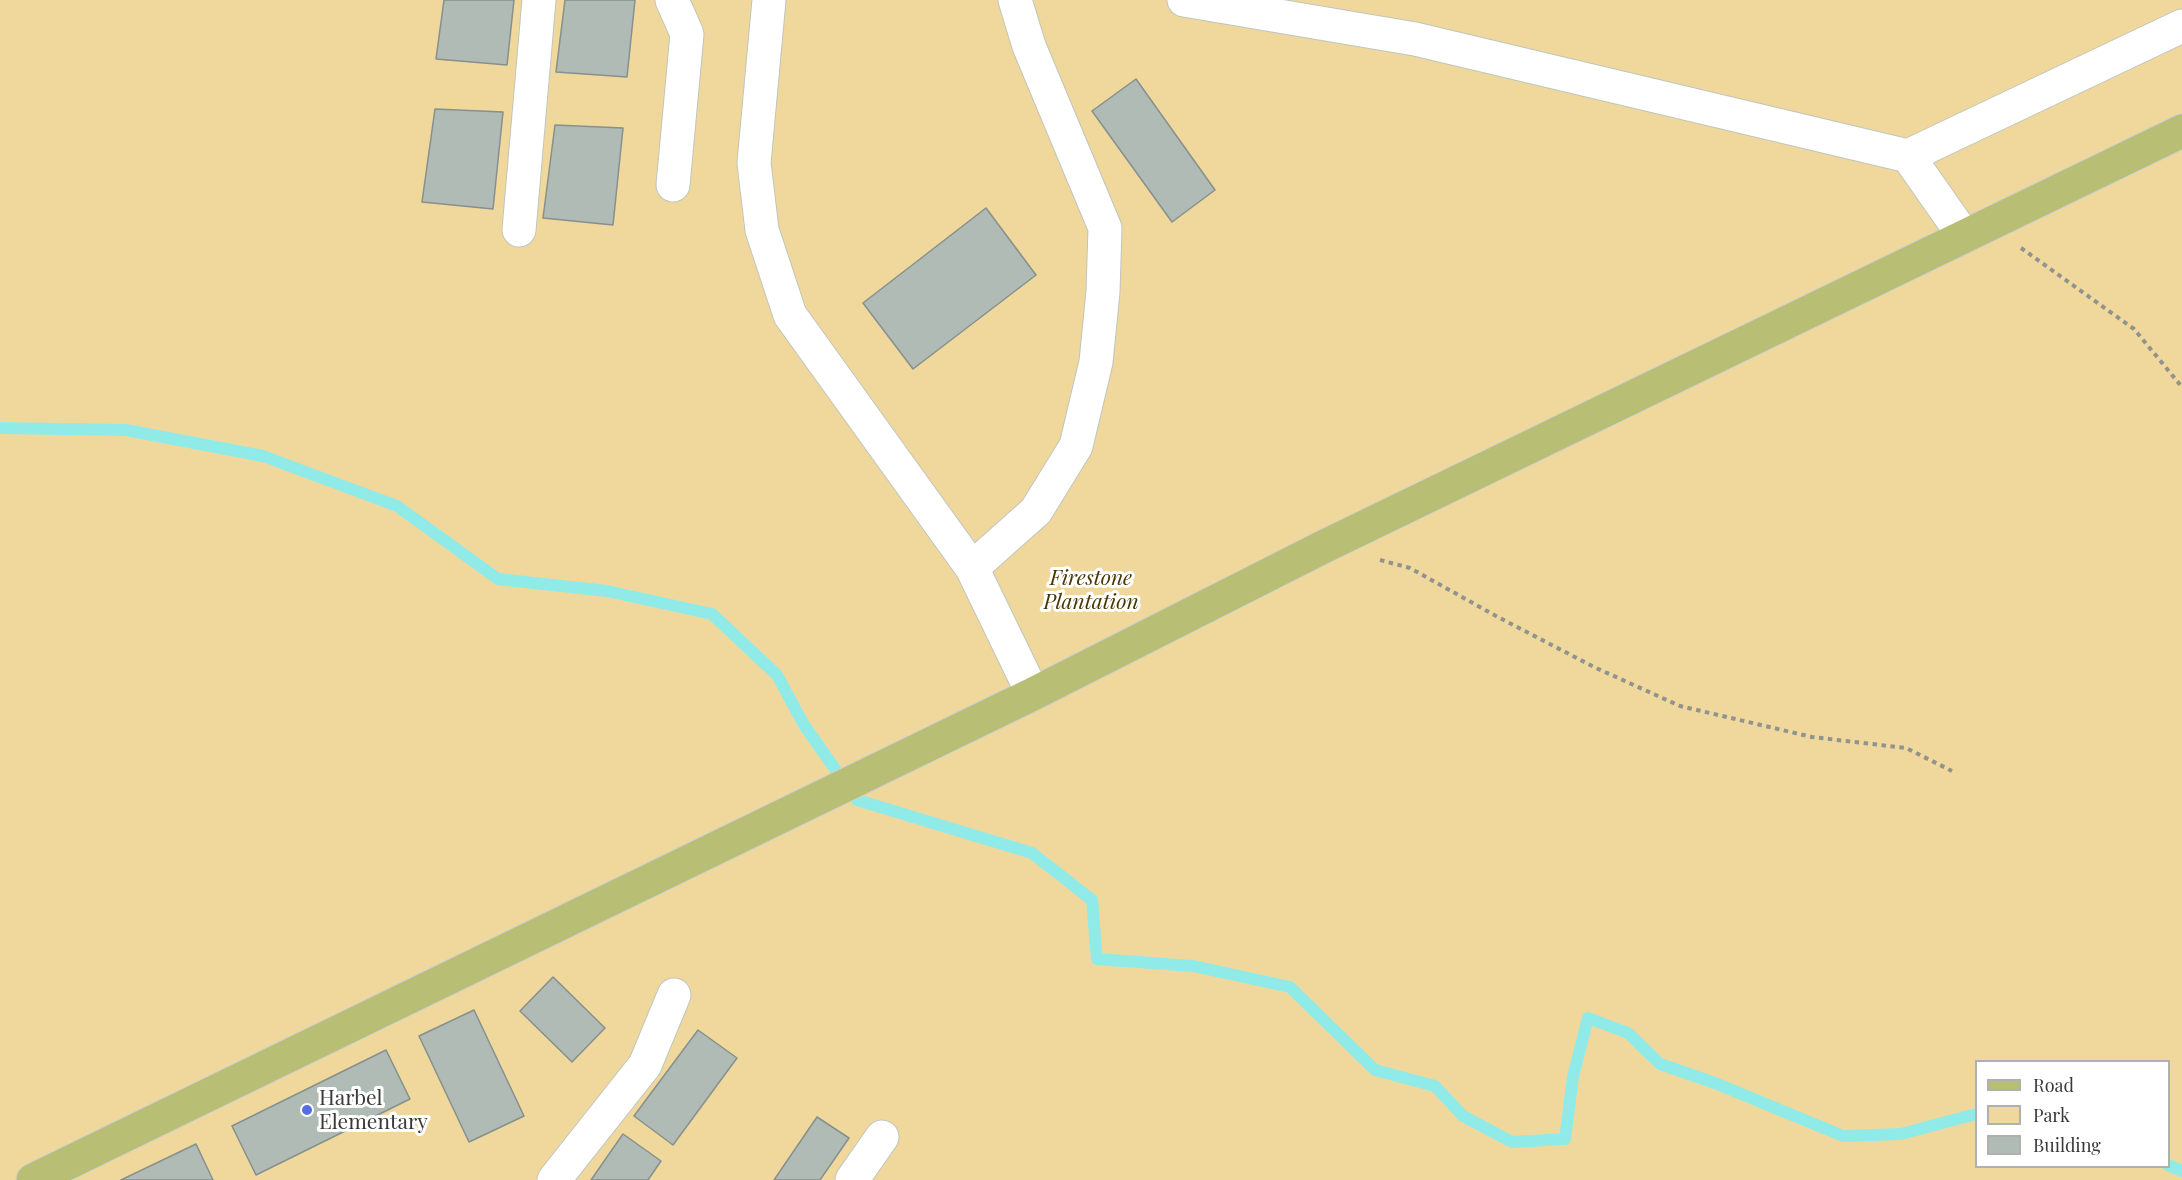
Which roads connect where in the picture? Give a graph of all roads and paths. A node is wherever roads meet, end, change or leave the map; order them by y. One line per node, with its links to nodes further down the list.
1 (539, 0): 11 (street)
2 (672, 0): 9 (street)
3 (769, 0): 14 (street)
4 (1015, 0): 14 (street)
5 (1184, 0): 8 (street)
6 (2182, 26): 8 (street)
7 (2182, 130): 10 (main road)
8 (1908, 156): 10 (street)
9 (673, 185)
10 (1977, 230): 12 (path); 15 (main road)
11 (519, 231)
12 (2182, 387)
13 (1378, 560): 16 (path)
14 (972, 568): 15 (street)
15 (1033, 694): 19 (main road)
16 (1952, 771)
17 (674, 995): 20 (street)
18 (882, 1137): 21 (street)
19 (33, 1180)
20 (554, 1180)
21 (852, 1180)

